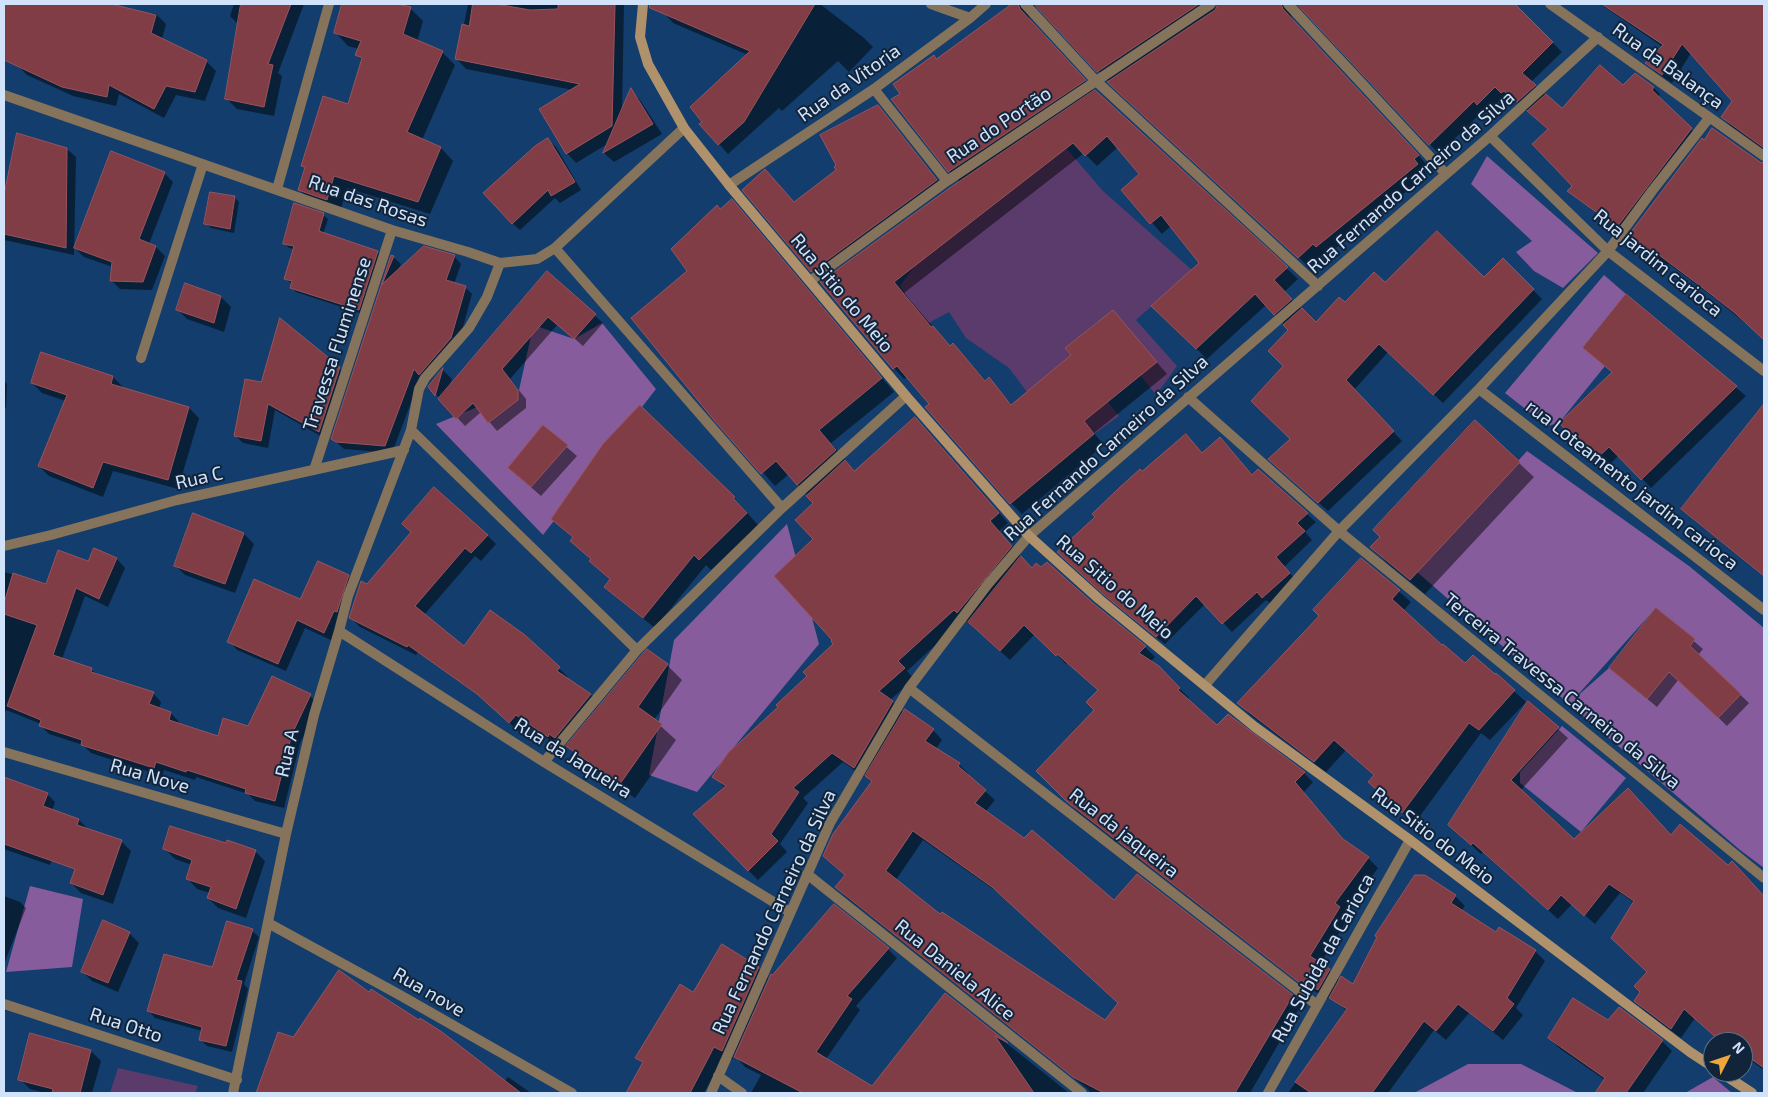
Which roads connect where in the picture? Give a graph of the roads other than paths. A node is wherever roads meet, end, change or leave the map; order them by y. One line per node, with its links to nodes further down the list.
1 (329, 4): 22 (street)
2 (643, 4): 15 (street, Rua Sitio do Meio)
3 (931, 4): 9 (street)
4 (986, 4): 9 (street, Rua da Vitoria)
5 (1025, 4): 11 (street)
6 (1211, 4): 11 (street, Rua do Portão)
7 (1288, 4): 19 (street)
8 (1550, 4): 10 (street, Rua da Balança)
9 (970, 18): 12 (street, Rua da Vitoria)
10 (1598, 37): 14 (street, Rua da Balança); 16 (street, Rua Fernando Carneiro da Silva)
11 (1095, 80): 20 (street, Rua do Portão); 28 (street)
12 (874, 89): 20 (street); 21 (street, Rua da Vitoria)
13 (4, 95): 18 (street, Rua das Rosas)
14 (1709, 118): 17 (street, Rua da Balança); 25 (street)
15 (684, 128): 21 (street, Rua Sitio do Meio); 24 (street, Rua das Rosas)
16 (1490, 136): 19 (street, Rua Fernando Carneiro da Silva); 25 (street, Rua jardim carioca)
17 (1764, 156)
18 (203, 164): 22 (street, Rua das Rosas); 29 (street)
19 (1446, 174): 28 (street, Rua Fernando Carneiro da Silva)
20 (947, 181): 27 (street, Rua do Portão)
21 (729, 185): 27 (street, Rua Sitio do Meio)
22 (277, 189): 23 (street, Rua das Rosas)
23 (392, 230): 26 (street, Rua das Rosas); 36 (street, Travessa Fluminense)
24 (555, 248): 26 (street, Rua das Rosas); 37 (street)
25 (1608, 251): 30 (street, Rua jardim carioca); 31 (street)
26 (500, 263): 34 (street, Rua A)
27 (810, 281): 32 (street, Rua Sitio do Meio)
28 (1318, 286): 33 (street, Rua Fernando Carneiro da Silva)
29 (141, 358)
30 (1764, 371)
31 (1479, 389): 38 (street); 41 (street, rua Loteamento jardim carioca)
32 (906, 396): 37 (street); 39 (street, Rua Sitio do Meio)
33 (1188, 397): 38 (street); 39 (street, Rua Fernando Carneiro da Silva)
34 (411, 430): 35 (street, Rua A); 43 (street)
35 (404, 450): 36 (street, Rua C); 42 (street, Rua A)
36 (314, 470): 40 (street, Rua C)
37 (782, 508): 43 (street)
38 (1339, 531): 44 (street); 51 (street, Terceira Travessa Carneiro da Silva)
39 (1029, 536): 44 (street, Rua Sitio do Meio); 45 (street, Rua Fernando Carneiro da Silva)
40 (4, 546)
41 (1764, 610)
42 (339, 631): 47 (street, Rua da Jaqueira); 48 (street, Rua A)
43 (637, 650): 47 (street)
44 (1205, 686): 49 (street, Rua Sitio do Meio)
45 (909, 688): 50 (street, Rua Fernando Carneiro da Silva); 55 (street, Rua da jaqueira)
46 (4, 752): 48 (street, Rua Nove)
47 (544, 762): 52 (street, Rua da Jaqueira)
48 (286, 834): 53 (street, Rua A)
49 (1410, 840): 55 (street, Rua Subida da Carioca); 56 (street, Rua Sitio do Meio)
50 (807, 874): 52 (street, Rua Fernando Carneiro da Silva); 64 (street, Rua Daniela Alice)
51 (1764, 878)
52 (790, 912): 57 (street, Rua Fernando Carneiro da Silva)
53 (268, 922): 58 (street, Rua A); 61 (street, Rua nove)
54 (4, 1004): 58 (street, Rua Otto)
55 (1317, 1005): 65 (street, Rua Subida da Carioca)
56 (1703, 1060)
57 (718, 1076): 62 (street, Rua Fernando Carneiro da Silva); 63 (street)
58 (237, 1080): 60 (street, Rua A)
59 (1735, 1082): 66 (street)
60 (233, 1093)
61 (572, 1093)
62 (711, 1093)
63 (742, 1093)
64 (1082, 1093)
65 (1268, 1093)
66 (1752, 1093)

